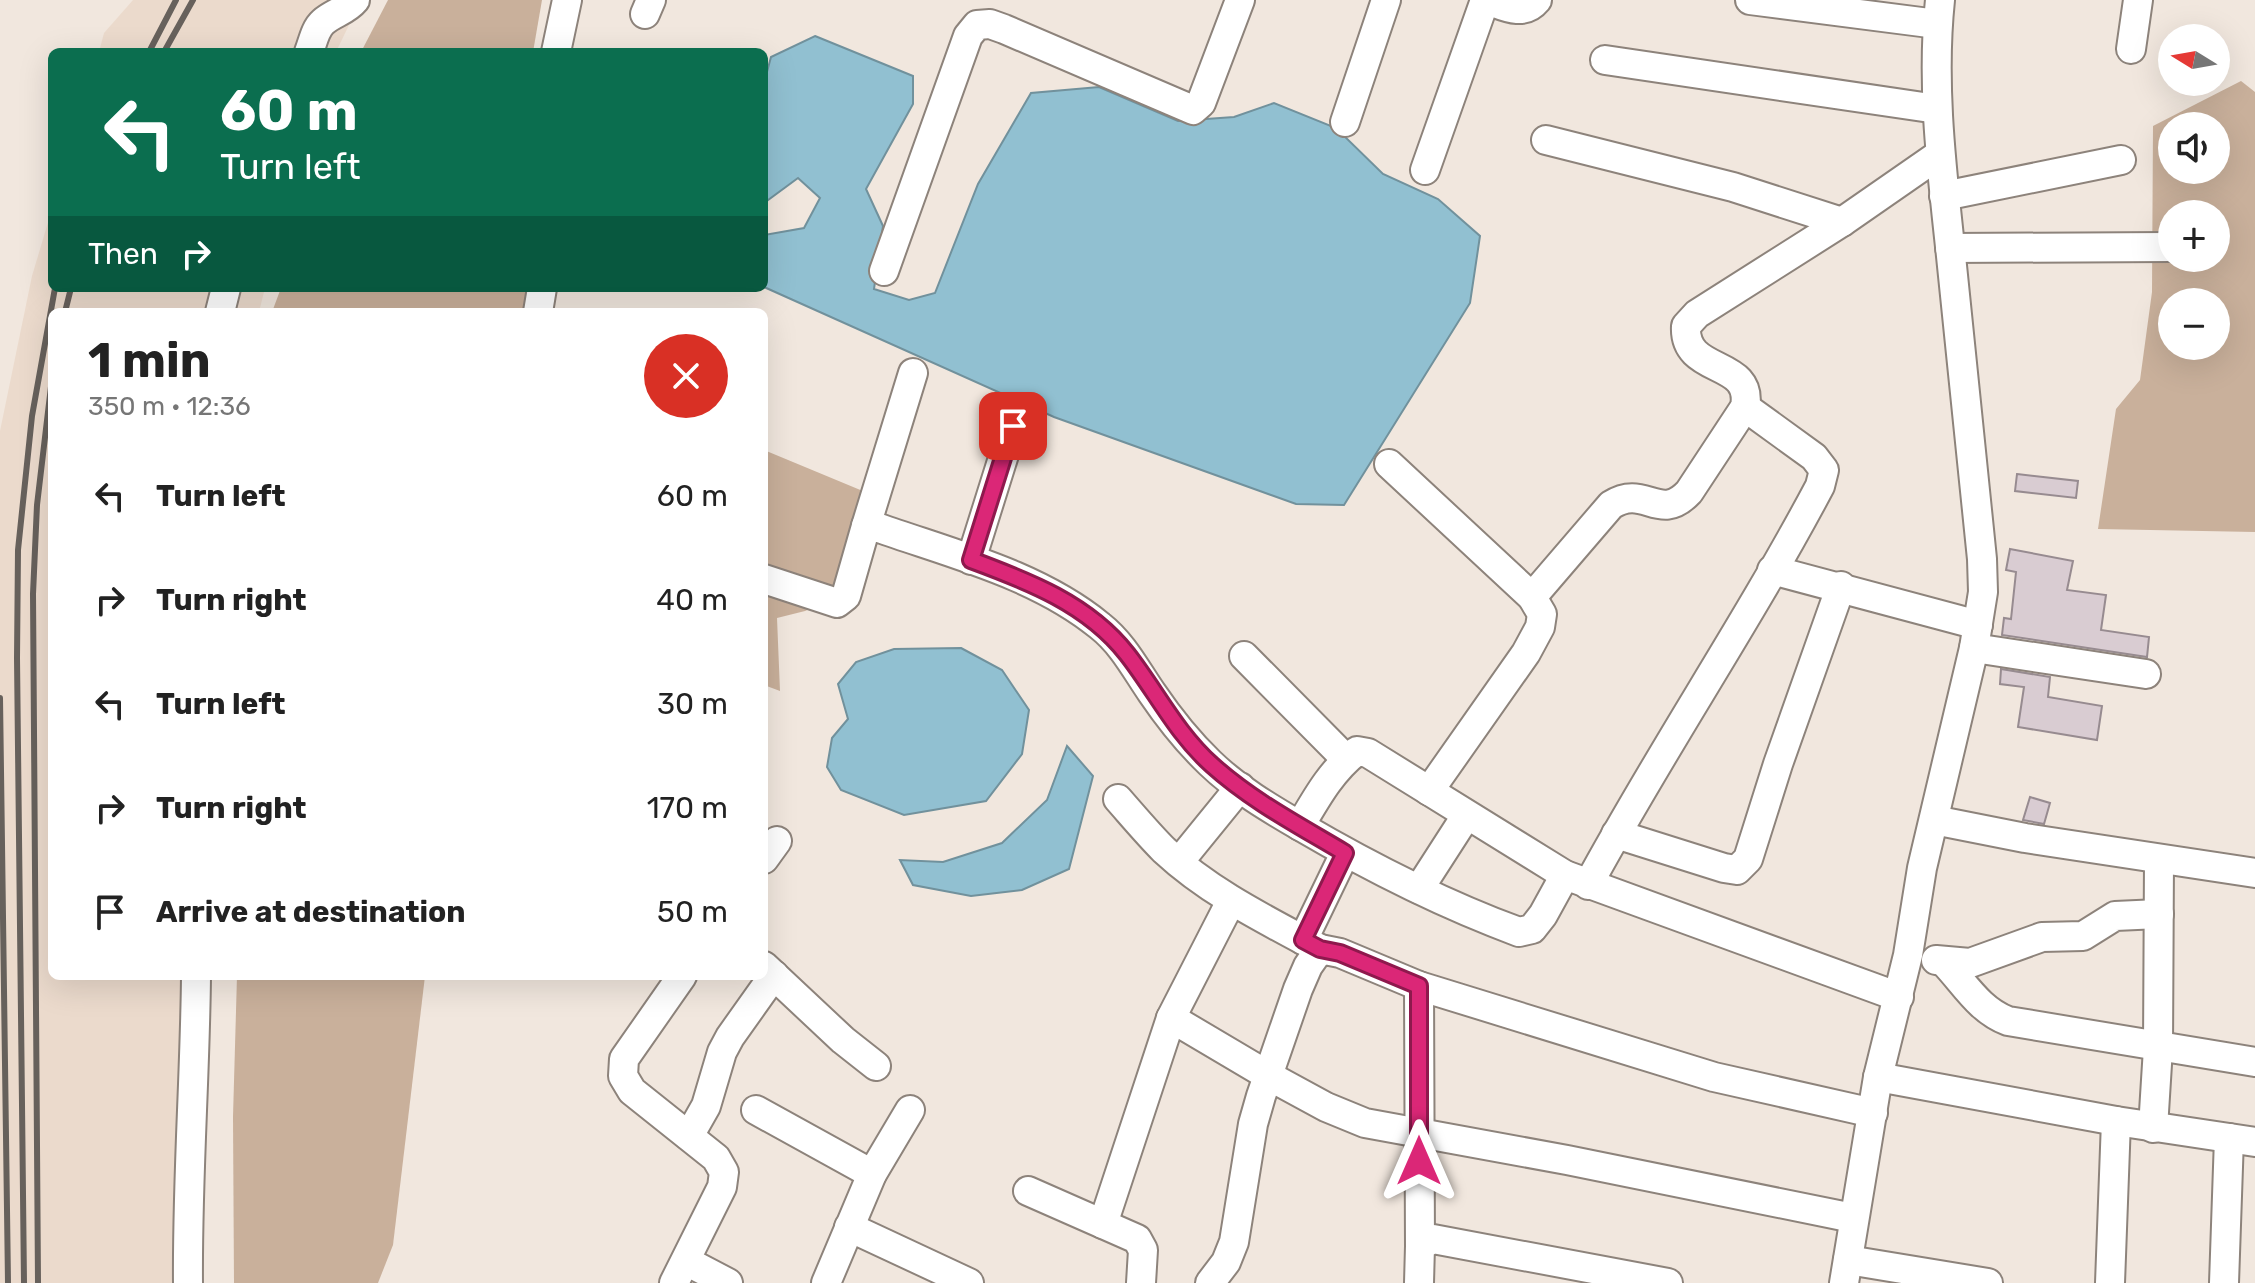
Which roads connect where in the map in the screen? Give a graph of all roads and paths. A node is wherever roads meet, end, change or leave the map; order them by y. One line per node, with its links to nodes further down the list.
1 (355, 0): 10 (street)
2 (567, 0): 11 (street)
3 (1240, 0): 24 (street)
4 (1386, 0): 15 (street)
5 (1486, 0): 6 (street); 19 (street)
6 (1537, 0)
7 (1750, 0): 9 (street)
8 (2138, 0): 12 (street)
9 (1938, 12): 14 (street)
10 (310, 48)
11 (557, 48)
12 (2131, 49)
13 (1605, 60): 14 (street)
14 (1937, 109): 17 (street)
15 (1345, 122)
16 (1546, 140): 21 (street)
17 (1940, 154): 20 (street); 21 (street)
18 (2121, 160): 20 (street)
19 (1425, 170)
20 (1944, 196): 23 (street)
21 (1842, 222): 26 (street)
22 (2158, 247): 23 (street)
23 (1950, 248): 35 (street)
24 (884, 271)
25 (913, 373): 29 (street)
26 (1745, 407): 31 (street); 34 (street)
27 (1013, 426): 30 (street)
28 (1389, 464): 34 (street)
29 (866, 526): 30 (street); 32 (street)
30 (971, 560): 39 (street)
31 (1772, 570): 33 (street); 45 (street)
32 (768, 580)
33 (1841, 586): 35 (street); 45 (street)
34 (1532, 597): 40 (street)
35 (1976, 636): 37 (street); 43 (street)
36 (1244, 656): 38 (street)
37 (2146, 674)
38 (1346, 759): 40 (street); 44 (street)
39 (1240, 787): 44 (street); 48 (street)
40 (1429, 791): 42 (street)
41 (1118, 799): 48 (street)
42 (1466, 816): 50 (street); 51 (street)
43 (1934, 820): 47 (street); 55 (street)
44 (1300, 826): 46 (street)
45 (1616, 834): 50 (street)
46 (1345, 853): 51 (street); 54 (street)
47 (2159, 860): 49 (street); 53 (street)
48 (1179, 862): 52 (street)
49 (2255, 873)
50 (1576, 880): 51 (street); 62 (street)
51 (1419, 889)
52 (1231, 901): 54 (street); 63 (street)
53 (2159, 914): 56 (street); 64 (street)
54 (1312, 945): 61 (street); 67 (street)
55 (1908, 955): 56 (street); 62 (street)
56 (1944, 962): 64 (street)
57 (769, 971): 66 (street)
58 (196, 980): 85 (street)
59 (679, 980): 75 (street)
60 (764, 980): 75 (street)
61 (1419, 986): 71 (street); 74 (street)
62 (1899, 997): 68 (street)
63 (1171, 1018): 67 (street); 80 (street)
64 (2158, 1048): 65 (street); 73 (street)
65 (2255, 1062)
66 (876, 1066)
67 (1269, 1076): 74 (street); 90 (street)
68 (1878, 1077): 71 (street); 72 (street)
69 (756, 1110): 77 (street)
70 (910, 1110): 77 (street)
71 (1873, 1113): 79 (street)
72 (2116, 1121): 73 (street); 94 (street)
73 (2153, 1128): 76 (street)
74 (1419, 1133): 79 (street); 82 (street)
75 (689, 1136): 83 (street)
76 (2248, 1138): 95 (street)
77 (872, 1174): 81 (street)
78 (1028, 1191): 80 (street)
79 (1853, 1218): 84 (street)
80 (1103, 1224): 89 (street)
81 (849, 1227): 87 (street); 88 (street)
82 (1420, 1246): 91 (street); 92 (street)
83 (680, 1272): 86 (street)
84 (1846, 1272): 93 (street)
85 (188, 1283)
86 (728, 1283)
87 (826, 1283)
88 (969, 1283)
89 (1141, 1283)
90 (1210, 1283)
91 (1419, 1283)
92 (1668, 1283)
93 (1988, 1283)
94 (2110, 1283)
95 (2224, 1283)

